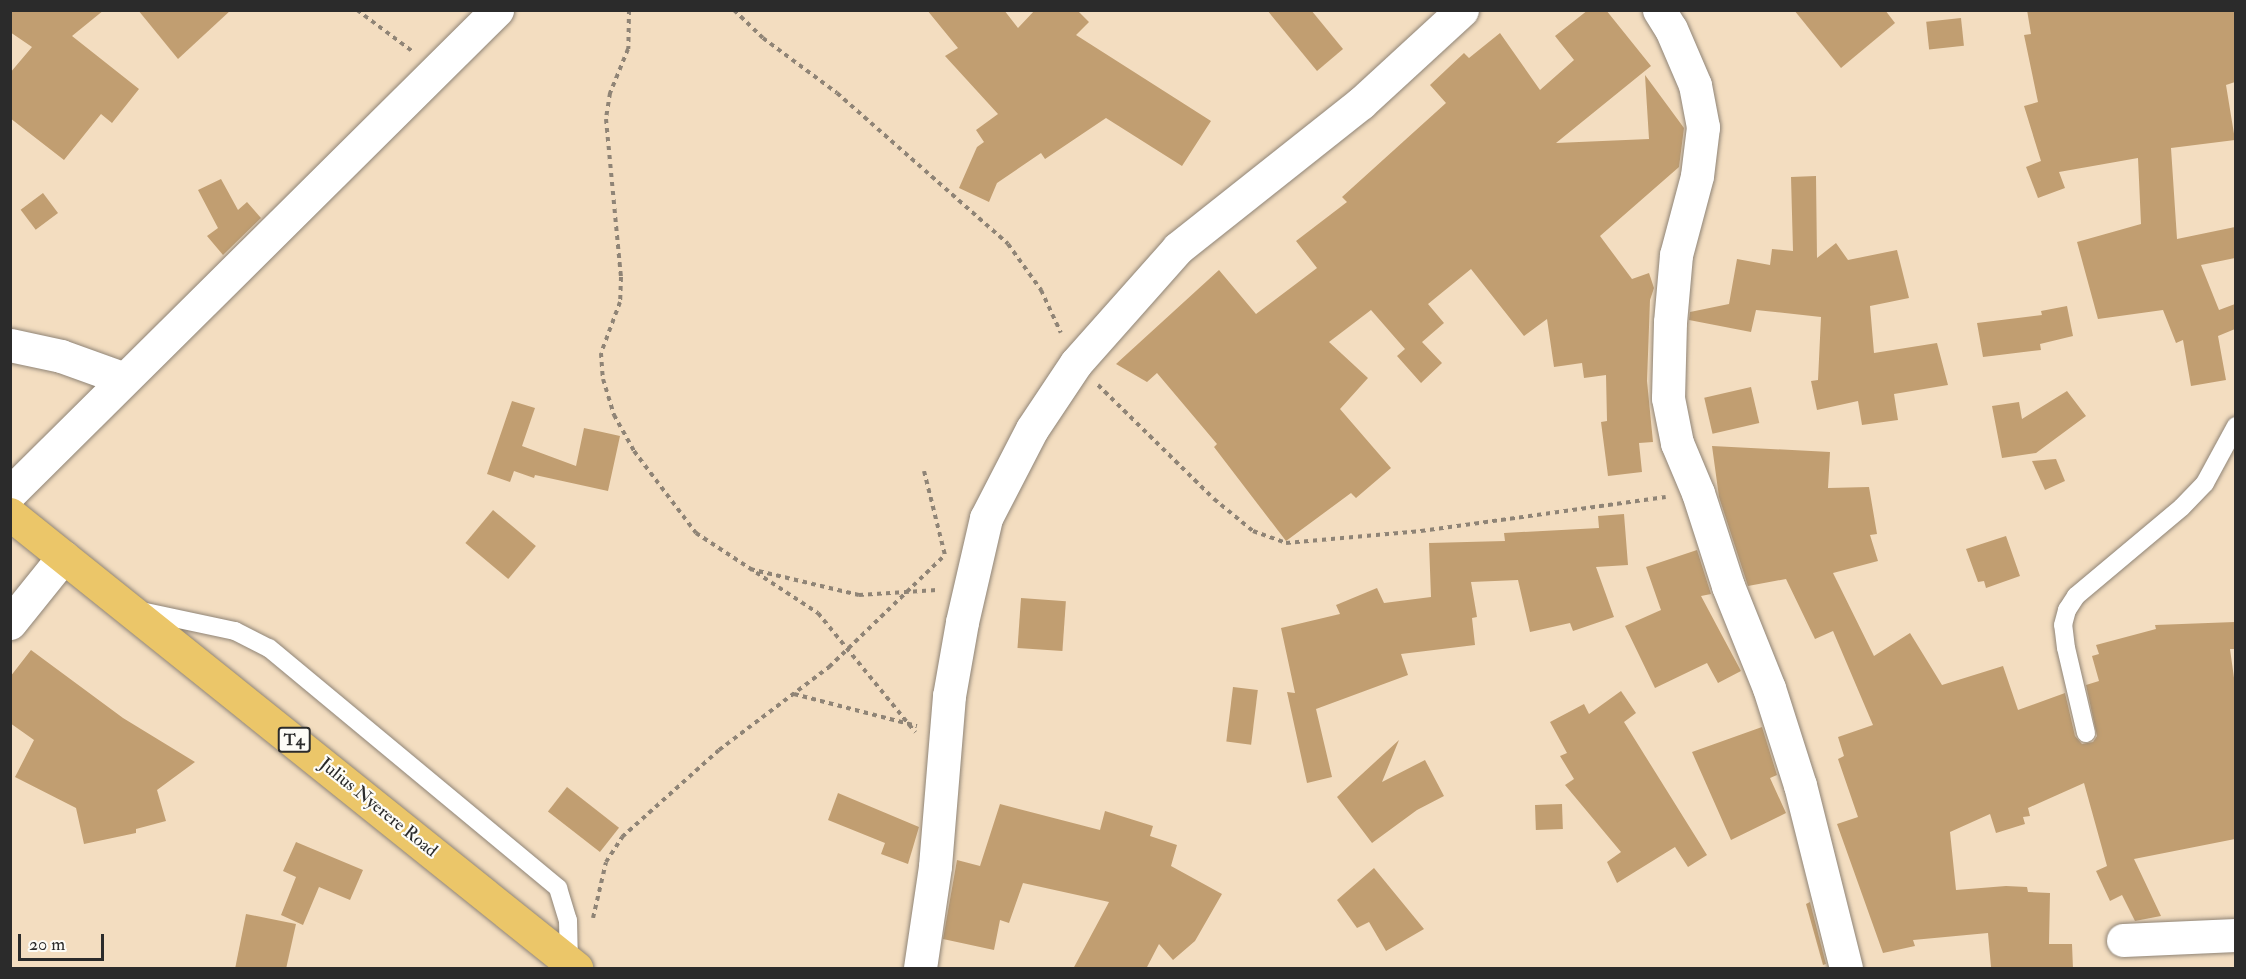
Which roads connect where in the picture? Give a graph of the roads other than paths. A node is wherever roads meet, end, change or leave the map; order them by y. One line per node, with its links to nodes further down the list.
1 (497, 10): 5 (street)
2 (1461, 10): 16 (street)
3 (1659, 10): 17 (street)
4 (10, 345): 5 (street)
5 (122, 378): 7 (street)
6 (2235, 426): 12 (lane)
7 (10, 493)
8 (10, 514): 9 (highway, Julius Nyerere Road / T4)
9 (63, 557): 10 (highway, Julius Nyerere Road / T4); 11 (street)
10 (133, 610): 15 (highway, Julius Nyerere Road / T4); 15 (lane)
11 (10, 623)
12 (2086, 733)
13 (2235, 935): 14 (street)
14 (2123, 940)
15 (571, 960)
16 (920, 969)
17 (1846, 969)

